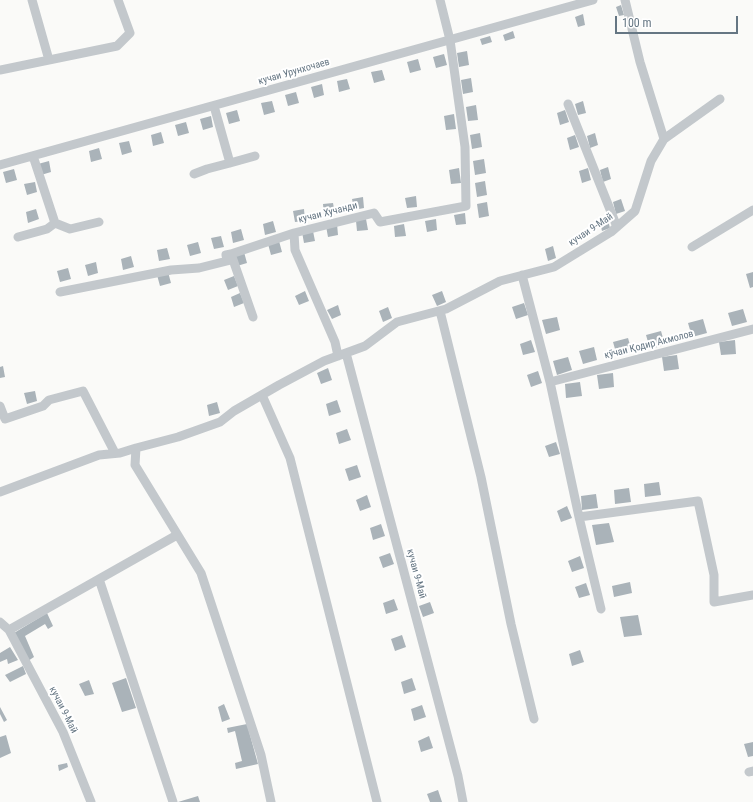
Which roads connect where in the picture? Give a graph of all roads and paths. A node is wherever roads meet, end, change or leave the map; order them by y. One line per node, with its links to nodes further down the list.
1 (32, 0): 7 (street)
2 (118, 0): 7 (street)
3 (440, 0): 6 (street)
4 (593, 0): 6 (street, кучаи Урунхочаев)
5 (626, 0): 12 (street)
6 (450, 40): 11 (street, кучаи Урунхочаев); 22 (street, кучаи Хучанди)
7 (49, 60): 8 (street)
8 (0, 70)
9 (720, 99): 12 (street)
10 (568, 104): 21 (street)
11 (214, 106): 13 (street, кучаи Урунхочаев); 15 (street)
12 (664, 139): 21 (street, кучаи 9-Май)
13 (33, 156): 16 (street, кучаи Урунхочаев); 20 (street)
14 (255, 156): 15 (street)
15 (230, 163): 17 (street)
16 (0, 165)
17 (194, 174)
18 (751, 214): 24 (street)
19 (99, 222): 20 (street)
20 (56, 223): 23 (street)
21 (617, 227): 26 (street, кучаи 9-Май)
22 (294, 233): 25 (street, кучаи Хучанди); 31 (street)
23 (18, 237)
24 (692, 247)
25 (231, 254): 27 (street, кучаи Хучанди); 29 (street)
26 (522, 275): 28 (street, кучаи 9-Май); 32 (street)
27 (60, 292)
28 (440, 311): 31 (street, кучаи 9-Май); 45 (street)
29 (253, 317)
30 (753, 329): 32 (street, кӯчаи Қодир Акмолов)
31 (342, 354): 33 (street, кучаи 9-Май); 50 (street, кучаи 9-Май)
32 (550, 382): 38 (street)
33 (262, 395): 35 (street, кучаи 9-Май); 49 (street)
34 (0, 406): 36 (street)
35 (136, 448): 36 (street, кучаи 9-Май); 39 (street)
36 (115, 453): 37 (street, кучаи 9-Май)
37 (0, 492)
38 (579, 517): 41 (street); 42 (street)
39 (178, 535): 40 (street); 48 (street)
40 (99, 579): 44 (street); 47 (street)
41 (753, 595)
42 (601, 609)
43 (0, 622): 44 (street, кучаи 9-Май)
44 (9, 630): 46 (street, кучаи 9-Май)
45 (534, 719)
46 (91, 802)
47 (173, 802)
48 (271, 802)
49 (377, 802)
50 (463, 802)

